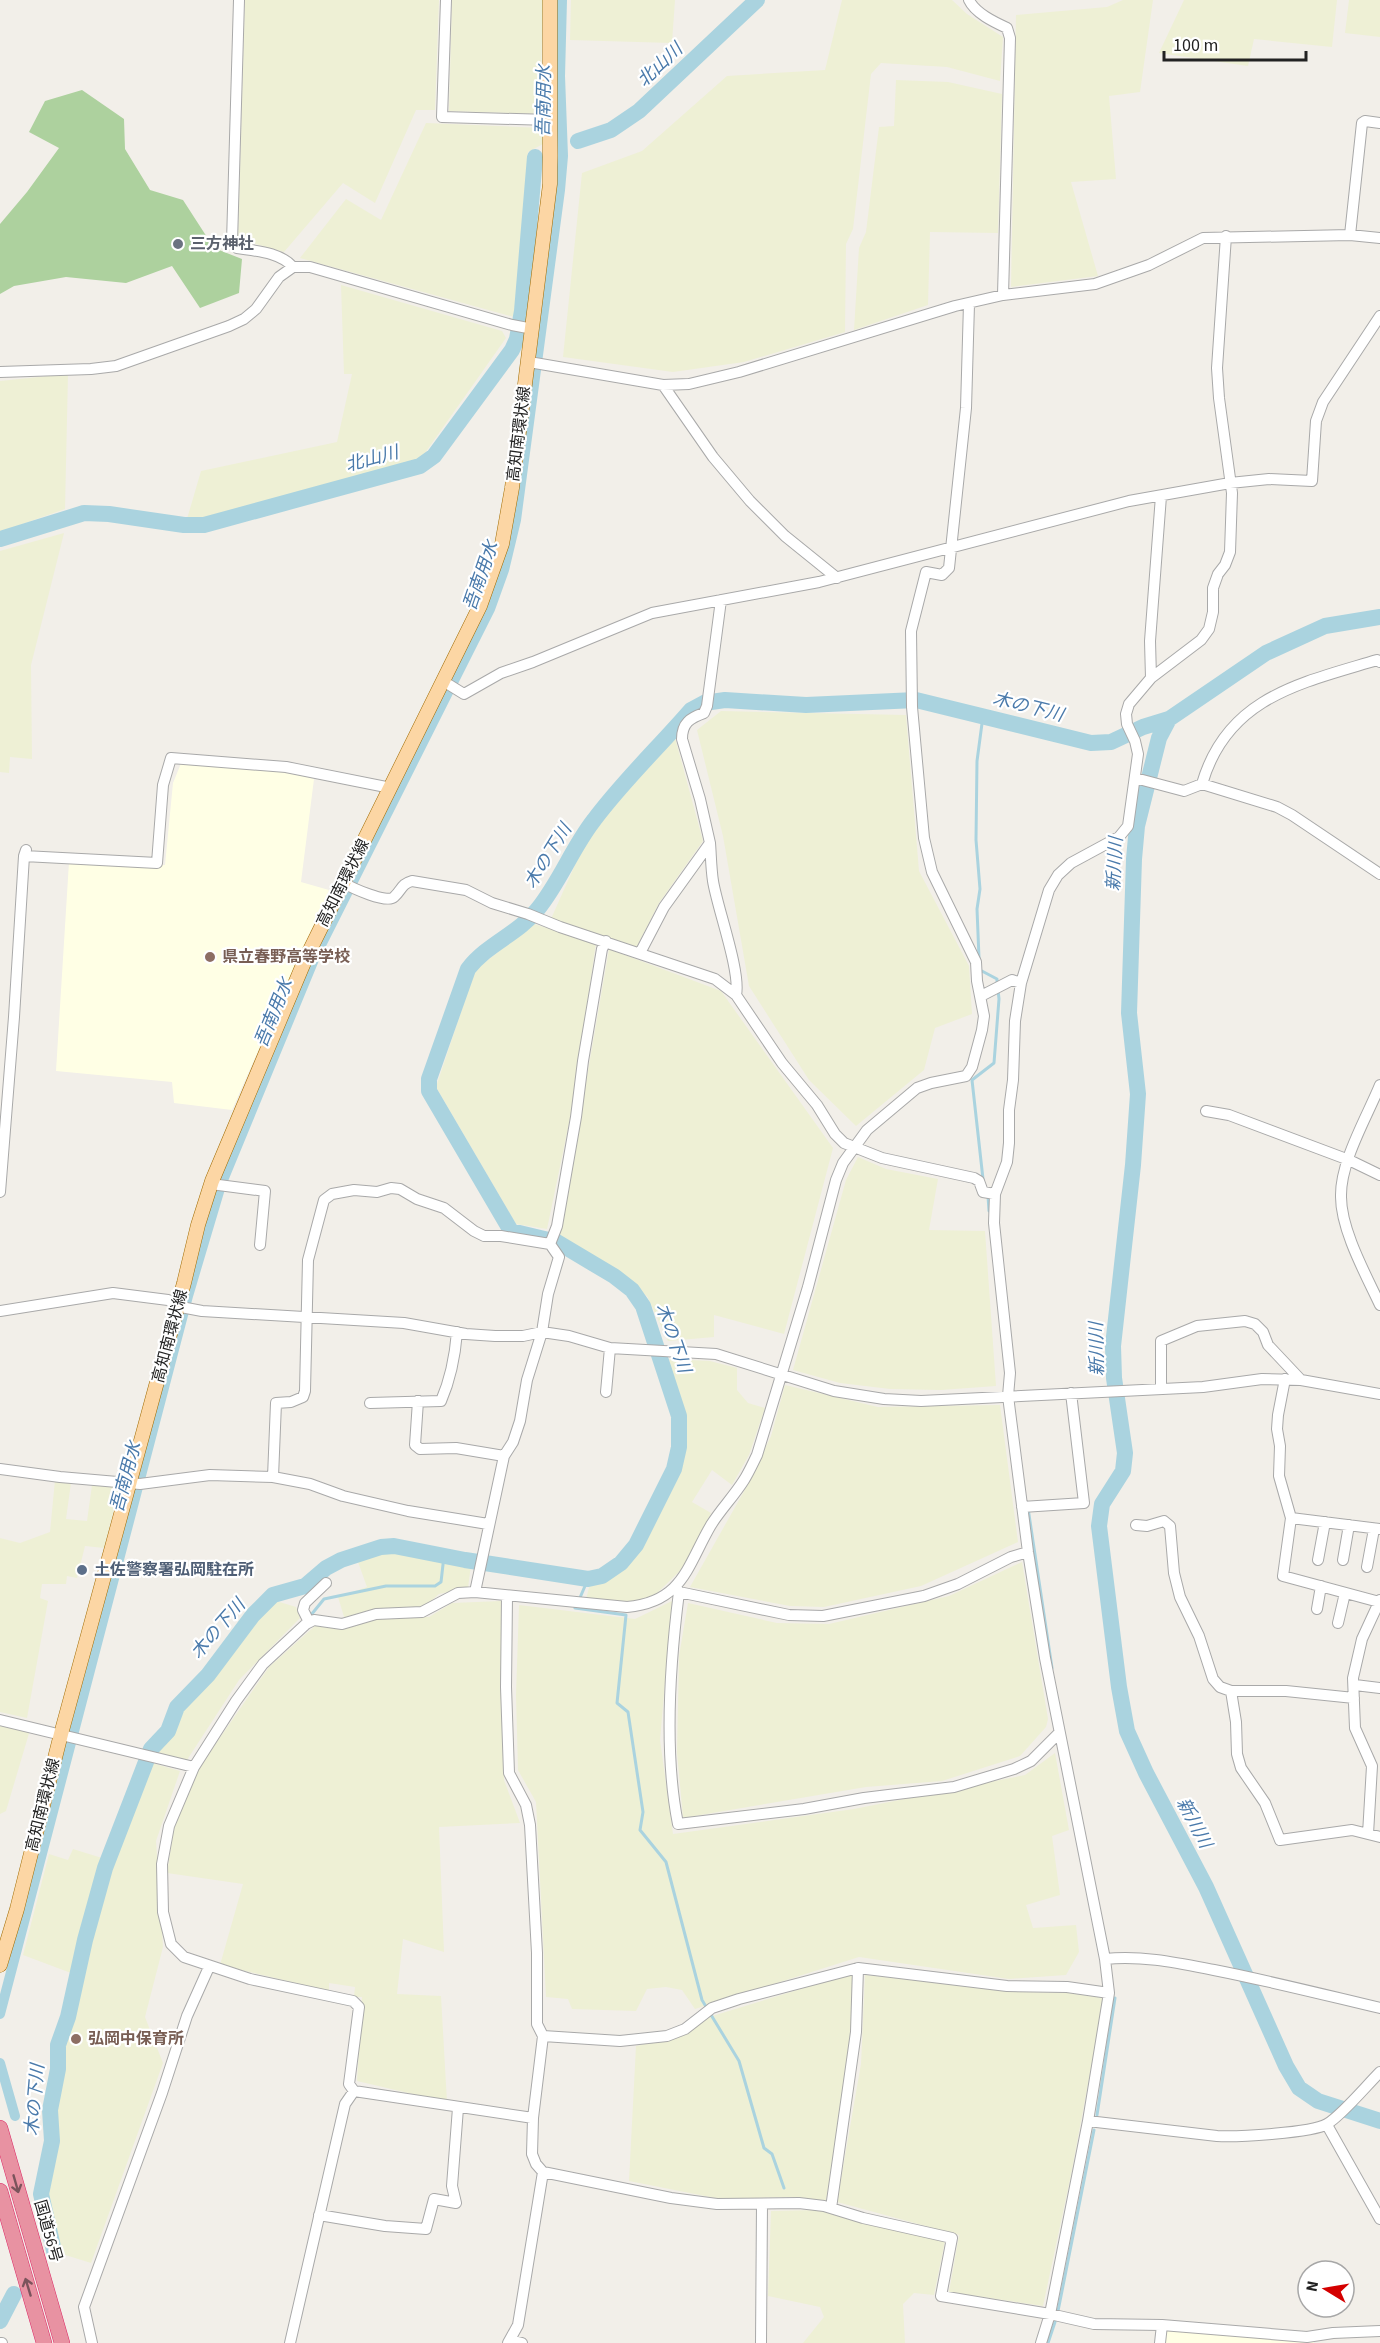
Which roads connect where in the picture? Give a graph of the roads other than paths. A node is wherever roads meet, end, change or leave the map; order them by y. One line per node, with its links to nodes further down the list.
1 (239, 0): 10 (street)
2 (446, 0): 5 (street)
3 (550, 0): 5 (main road, 高知南環状線)
4 (969, 0): 11 (street)
5 (550, 120): 14 (main road, 高知南環状線)
6 (1380, 123): 7 (street)
7 (1350, 235): 8 (street); 9 (street)
8 (1226, 236): 11 (street); 18 (street)
9 (1380, 238)
10 (293, 267): 14 (street); 16 (street)
11 (1004, 295): 12 (street)
12 (969, 304): 17 (street); 20 (street)
13 (1380, 316): 18 (street)
14 (529, 328): 15 (main road, 高知南環状線)
15 (534, 363): 17 (street); 25 (main road, 高知南環状線)
16 (0, 372)
17 (663, 385): 21 (street)
18 (1230, 483): 19 (street); 24 (street)
19 (1161, 496): 20 (street); 24 (street)
20 (952, 547): 21 (street); 36 (street)
21 (837, 578): 22 (street)
22 (720, 600): 25 (street); 29 (street)
23 (1380, 662): 27 (street)
24 (1151, 678): 26 (street)
25 (449, 684): 28 (main road, 高知南環状線)
26 (1137, 779): 27 (street); 34 (street)
27 (1202, 784): 30 (street)
28 (391, 788): 31 (main road, 高知南環状線); 43 (street)
29 (710, 843): 33 (street); 35 (street)
30 (1380, 874)
31 (348, 885): 32 (street); 42 (main road, 高知南環状線)
32 (606, 941): 33 (street); 45 (street)
33 (640, 953): 35 (street)
34 (1021, 983): 36 (street); 44 (street)
35 (736, 995): 39 (street)
36 (981, 996): 39 (street)
37 (1380, 1084): 40 (street)
38 (1206, 1111): 40 (street)
39 (853, 1147): 44 (street); 54 (street)
40 (1349, 1160): 41 (street); 47 (street)
41 (1380, 1175)
42 (211, 1184): 46 (street); 48 (main road, 高知南環状線)
43 (0, 1192)
44 (990, 1193): 61 (street)
45 (552, 1241): 50 (street); 52 (street)
46 (260, 1245)
47 (1380, 1305)
48 (182, 1306): 49 (street); 50 (street); 67 (main road, 高知南環状線)
49 (0, 1311)
50 (305, 1317): 51 (street); 66 (street)
51 (457, 1332): 52 (street); 62 (street)
52 (542, 1332): 53 (street); 64 (street)
53 (610, 1348): 54 (street); 58 (street)
54 (781, 1375): 61 (street); 81 (street)
55 (1285, 1379): 56 (street); 57 (street); 69 (street)
56 (1301, 1380): 57 (street); 60 (street)
57 (1161, 1389): 59 (street)
58 (606, 1392)
59 (1071, 1393): 61 (street); 68 (street)
60 (1380, 1394)
61 (1008, 1396): 68 (street)
62 (418, 1401): 63 (street); 64 (street)
63 (370, 1403)
64 (504, 1456): 71 (street)
65 (0, 1469): 67 (street)
66 (273, 1477): 67 (street); 71 (street)
67 (135, 1483): 95 (main road, 高知南環状線)
68 (1022, 1508): 75 (street)
69 (1291, 1518): 70 (street); 80 (street)
70 (1324, 1522): 73 (street); 76 (street)
71 (488, 1524): 82 (street)
72 (1136, 1525): 91 (street)
73 (1349, 1525): 74 (street); 77 (street)
74 (1377, 1529): 78 (street)
75 (1028, 1552): 81 (street); 94 (street)
76 (1318, 1560)
77 (1343, 1560)
78 (1367, 1567)
79 (326, 1583): 87 (street)
80 (1321, 1586): 83 (street); 86 (street)
81 (678, 1590): 84 (street); 94 (street)
82 (475, 1592): 84 (street); 87 (street)
83 (1345, 1593): 85 (street); 88 (street)
84 (507, 1596): 105 (street)
85 (1379, 1601): 89 (street)
86 (1317, 1609)
87 (309, 1622): 96 (street)
88 (1338, 1623)
89 (1355, 1685): 90 (street); 92 (street)
90 (1380, 1689)
91 (1231, 1691): 92 (street); 97 (street)
92 (1354, 1698): 97 (street)
93 (0, 1720): 95 (street)
94 (1059, 1733): 99 (street)
95 (67, 1735): 96 (street); 100 (main road, 高知南環状線)
96 (194, 1767): 101 (street)
97 (1368, 1834): 98 (street)
98 (1380, 1837)
99 (1105, 1959): 103 (street); 104 (street)
100 (0, 1965)
101 (209, 1967): 107 (street); 126 (street)
102 (858, 1968): 103 (street); 105 (street); 116 (street)
103 (1109, 1993): 110 (street)
104 (1380, 2008)
105 (543, 2036): 109 (street)
106 (1380, 2072): 111 (street)
107 (354, 2091): 108 (street); 117 (street)
108 (458, 2108): 109 (street); 117 (street)
109 (533, 2118): 113 (street)
110 (1088, 2121): 111 (street); 119 (street)
111 (1327, 2125): 118 (street)
112 (0, 2128): 124 (highway, 国道56号, one-way to 124)
113 (543, 2172): 115 (street); 123 (street)
114 (0, 2191): 125 (highway, one-way to 114)
115 (762, 2204): 116 (street); 129 (street)
116 (831, 2208): 119 (street)
117 (319, 2215): 127 (street)
118 (1380, 2219)
119 (1050, 2314): 120 (street); 130 (street)
120 (1162, 2325): 122 (street); 131 (street)
121 (1380, 2331): 122 (street)
122 (1320, 2339)
123 (509, 2341): 128 (street)
124 (58, 2342)
125 (44, 2343)
126 (92, 2343)
127 (290, 2343)
128 (522, 2343)
129 (761, 2343)
130 (1041, 2343)
131 (1160, 2343)

